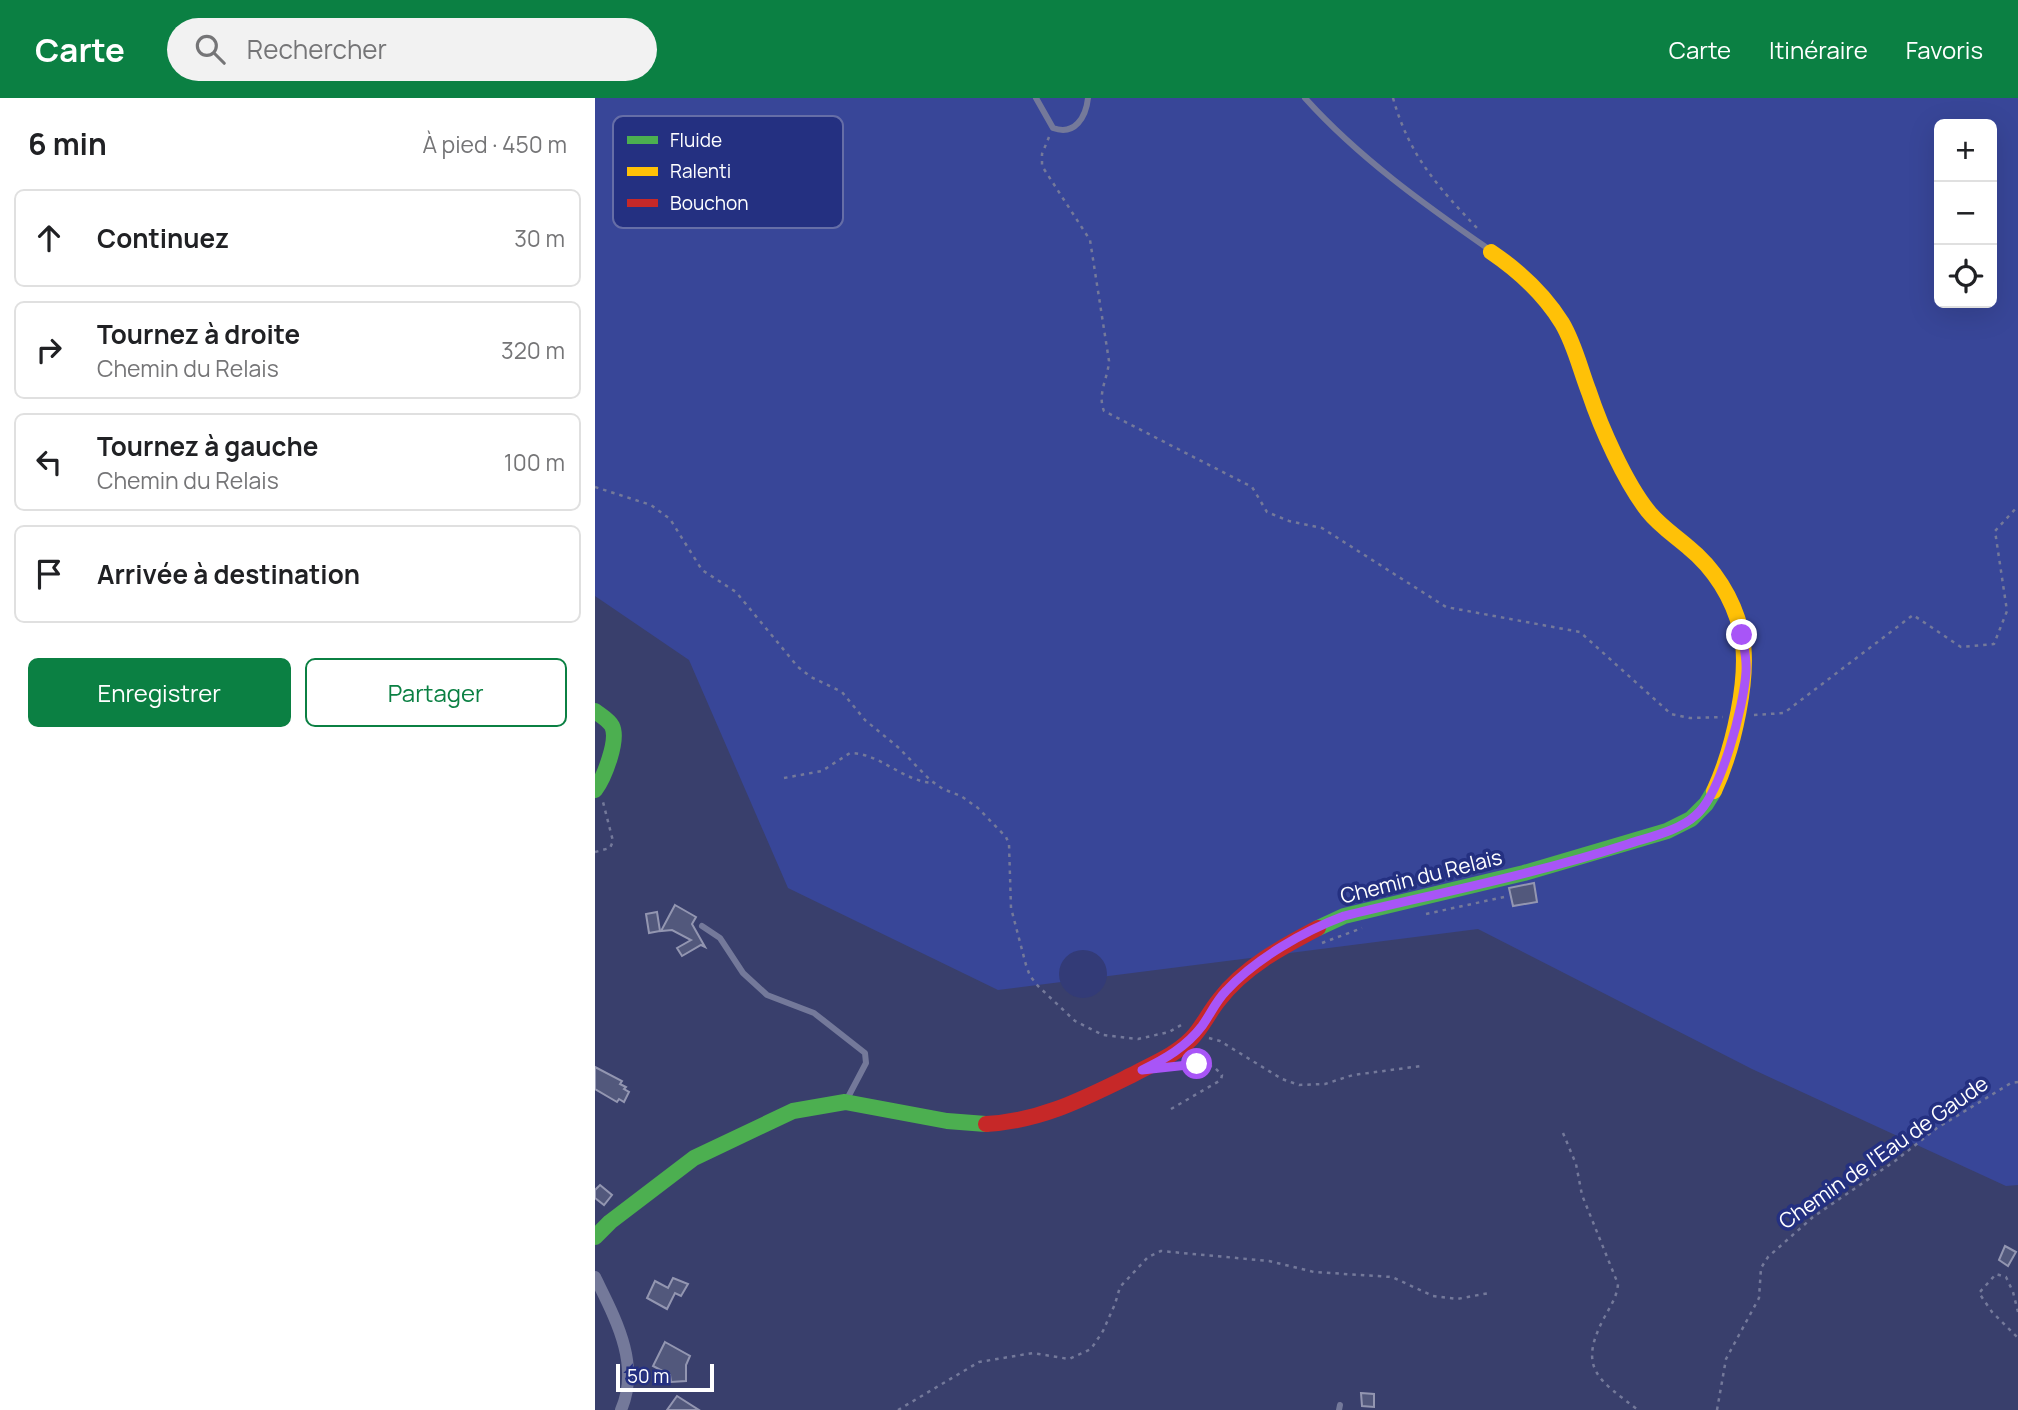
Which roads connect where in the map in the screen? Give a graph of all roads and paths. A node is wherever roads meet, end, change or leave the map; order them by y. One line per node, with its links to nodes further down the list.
1 (1036, 98): 5 (lane)
2 (1088, 98): 5 (lane)
3 (1305, 98): 6 (lane)
4 (1393, 98): 6 (path)
5 (1053, 128): 10 (path)
6 (1491, 251): 10 (street, Chemin du Relais)
7 (595, 487): 12 (path)
8 (2018, 506): 10 (path)
9 (595, 712): 13 (street)
10 (1737, 716): 20 (street, Chemin du Relais)
11 (784, 778): 12 (path)
12 (934, 783): 20 (path)
13 (596, 790): 14 (path)
14 (595, 852)
15 (1504, 897): 16 (path)
16 (1423, 915)
17 (702, 926): 25 (lane)
18 (1369, 926): 19 (path)
19 (1319, 944)
20 (1203, 1024): 21 (street, Chemin du Relais)
21 (1192, 1038): 23 (path); 25 (street, Chemin du Relais)
22 (1183, 1066): 26 (path)
23 (1421, 1066)
24 (2018, 1082): 36 (path, Chemin de l'Eau de Gaude)
25 (845, 1102): 28 (street, Chemin du Relais)
26 (1171, 1109)
27 (1563, 1133): 35 (path)
28 (595, 1237)
29 (595, 1277): 33 (street)
30 (1489, 1293): 34 (path)
31 (2018, 1312): 32 (path)
32 (2018, 1338)
33 (621, 1410)
34 (898, 1410)
35 (1638, 1410)
36 (1717, 1410)

